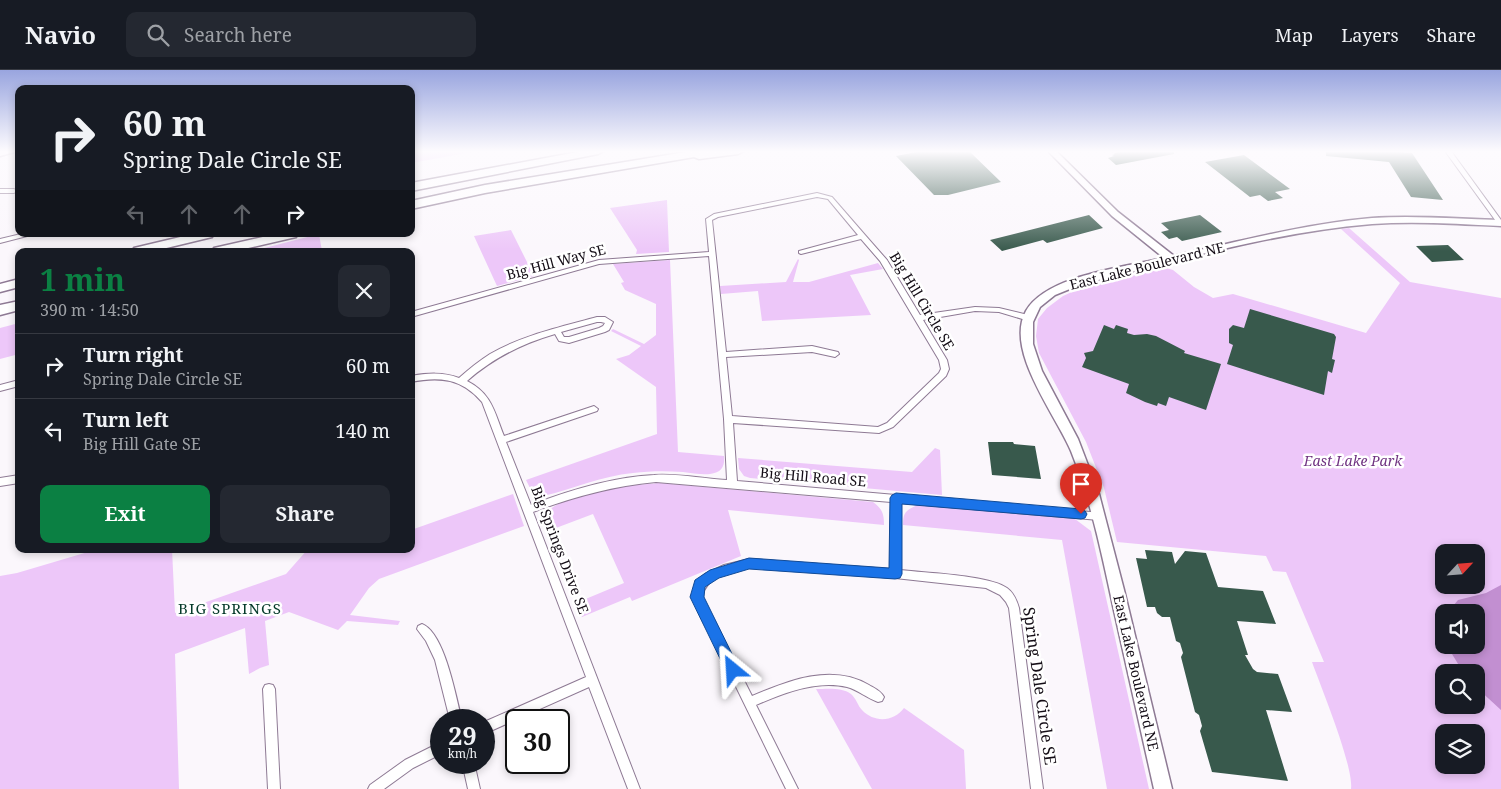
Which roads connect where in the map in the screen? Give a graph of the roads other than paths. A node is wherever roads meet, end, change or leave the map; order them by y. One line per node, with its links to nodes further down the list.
1 (514, 185): 6 (highway)
2 (1086, 185): 17 (main road)
3 (1473, 185): 7 (street)
4 (0, 191): 5 (street)
5 (14, 192)
6 (415, 204)
7 (1500, 223): 17 (main road, East Lake Boulevard NE)
8 (863, 236): 15 (street); 16 (street, Big Hill Circle SE); 25 (street, Big Hill Circle SE)
9 (17, 237): 12 (street)
10 (195, 237): 13 (highway)
11 (278, 237): 14 (highway)
12 (0, 241)
13 (151, 248)
14 (232, 248)
15 (801, 252)
16 (710, 254): 24 (street, Big Hill Way SE); 29 (street, Big Hill Circle SE)
17 (1172, 259): 26 (main road, East Lake Boulevard NE)
18 (15, 279): 19 (highway)
19 (0, 282)
20 (15, 284): 21 (highway)
21 (0, 288)
22 (15, 306): 23 (highway)
23 (0, 310)
24 (415, 314)
25 (919, 318): 26 (street); 35 (street, Big Hill Circle SE)
26 (1028, 318): 42 (main road, East Lake Boulevard NE)
27 (557, 332): 27 (street); 31 (street)
28 (835, 354): 29 (street)
29 (722, 355): 35 (street, Big Hill Circle SE)
30 (415, 378): 31 (street)
31 (462, 380): 36 (street, Big Springs Drive SE)
32 (15, 384): 33 (street)
33 (0, 388)
34 (594, 409): 36 (street)
35 (728, 418): 39 (street, Big Hill Circle SE)
36 (502, 440): 41 (street, Big Springs Drive SE)
37 (15, 480): 38 (street)
38 (0, 482)
39 (732, 483): 40 (street, Big Hill Road SE); 41 (street, Big Hill Road SE)
40 (896, 498): 42 (street, Big Hill Road SE); 43 (street)
41 (529, 510): 45 (street, Big Springs Drive SE)
42 (1099, 516): 59 (main road, East Lake Boulevard NE)
43 (895, 574): 48 (street, Spring Dale Circle SE); 58 (street, Spring Dale Circle SE)
44 (422, 629): 49 (street)
45 (592, 680): 50 (street); 56 (street, Big Springs Drive SE)
46 (269, 689): 53 (street)
47 (878, 696): 48 (street)
48 (750, 702): 57 (street, Spring Dale Circle SE)
49 (453, 709)
50 (495, 723)
51 (430, 754): 54 (street)
52 (471, 774): 55 (street)
53 (274, 789)
54 (374, 789)
55 (474, 789)
56 (634, 789)
57 (792, 789)
58 (1037, 789)
59 (1163, 789)

